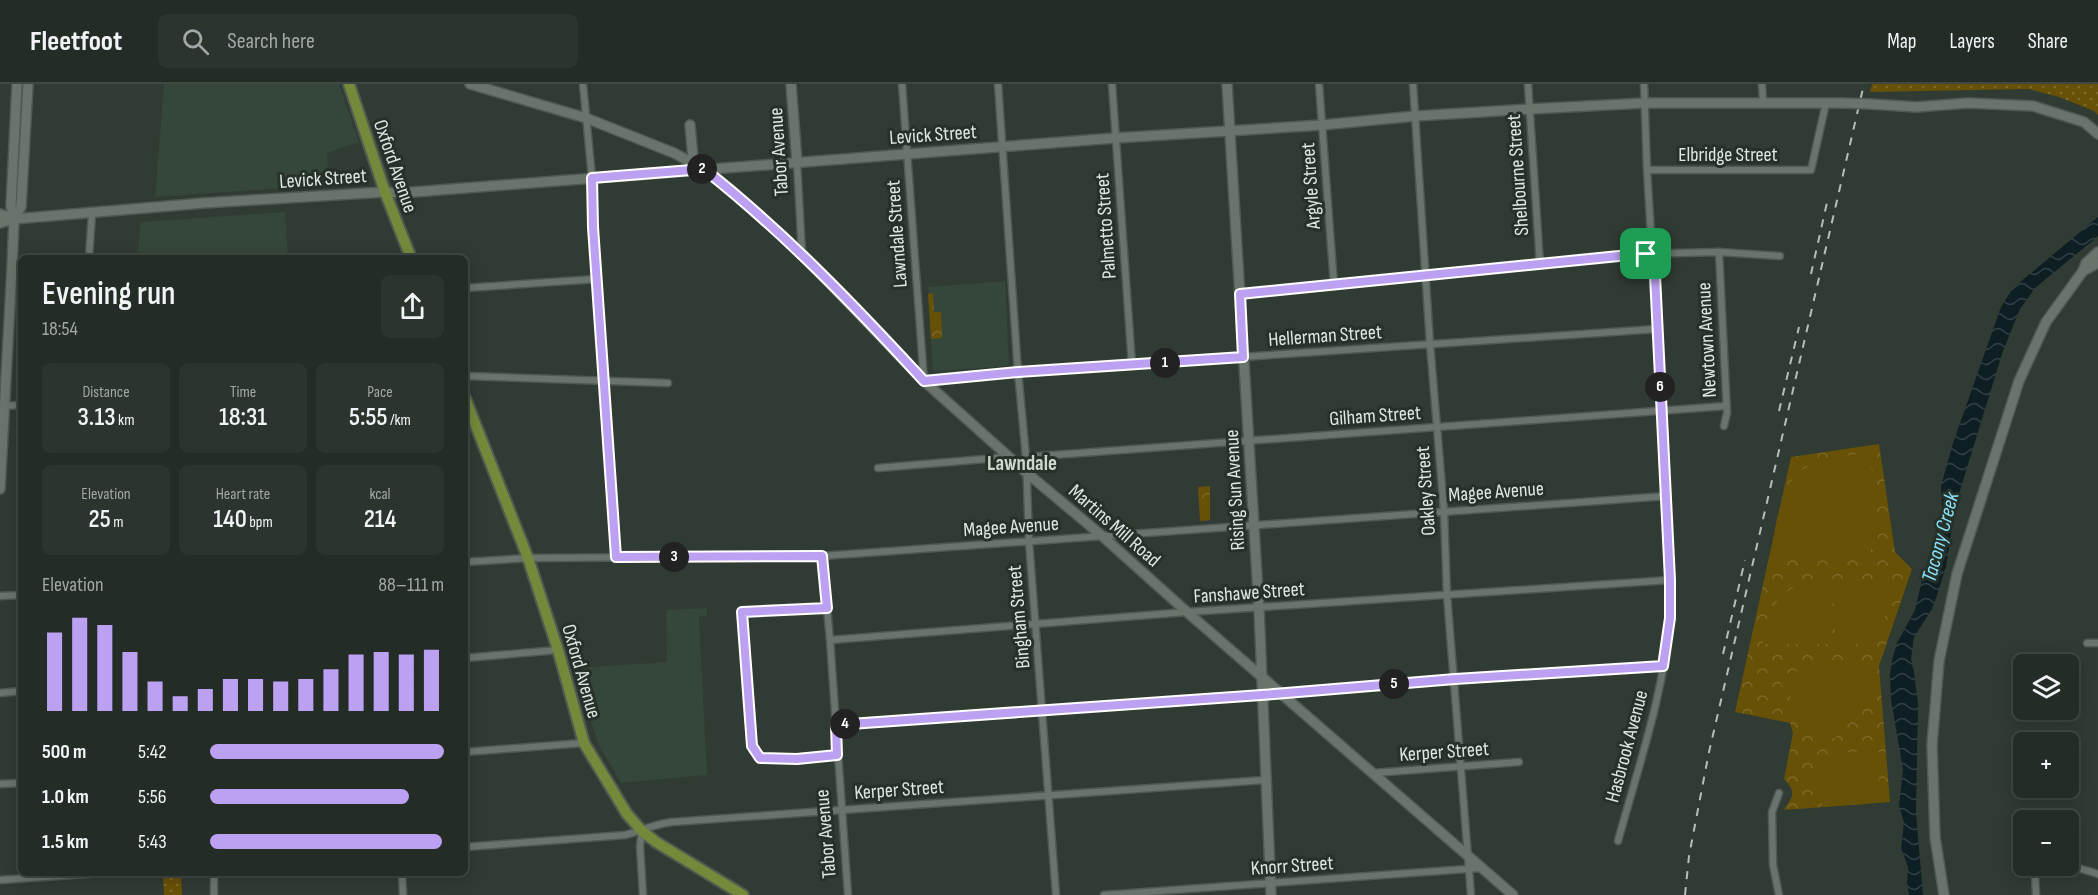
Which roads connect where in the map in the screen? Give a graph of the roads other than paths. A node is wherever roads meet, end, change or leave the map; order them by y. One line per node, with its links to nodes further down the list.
1 (17, 84): 36 (street)
2 (28, 84): 36 (street)
3 (349, 84): 33 (main road, Oxford Avenue)
4 (470, 84): 21 (street, Martins Mill Road)
5 (583, 84): 21 (street)
6 (791, 84): 29 (street, Tabor Avenue)
7 (902, 84): 28 (street, Lawndale Street)
8 (998, 84): 27 (street, Bingham Street)
9 (1112, 84): 26 (street, Palmetto Street)
10 (1227, 84): 24 (street, Rising Sun Avenue)
11 (1319, 84): 23 (street, Argyle Street)
12 (1413, 84): 20 (street, Oakley Street)
13 (1528, 84): 19 (street, Shelbourne Street)
14 (1644, 84): 16 (street, Hasbrook Avenue)
15 (1762, 84): 17 (street)
16 (1645, 103): 17 (street, Levick Street); 19 (street, Levick Street); 31 (street, Hasbrook Avenue)
17 (1763, 103): 18 (street, Levick Street)
18 (1826, 103): 25 (street, Levick Street, bridge); 31 (street, Elbridge Street)
19 (1530, 109): 20 (street, Levick Street); 46 (street, Shelbourne Street)
20 (1416, 117): 23 (street, Levick Street); 48 (street, Oakley Street)
21 (586, 118): 30 (street, Martins Mill Road); 32 (street)
22 (690, 125): 30 (street)
23 (1322, 125): 24 (street, Levick Street); 50 (street, Argyle Street)
24 (1230, 131): 26 (street, Levick Street); 52 (street, Rising Sun Avenue)
25 (2098, 134)
26 (1115, 138): 27 (street, Levick Street); 57 (street, Palmetto Street)
27 (1003, 147): 28 (street, Levick Street); 58 (street, Bingham Street)
28 (906, 153): 29 (street, Levick Street); 61 (street, Lawndale Street)
29 (797, 162): 30 (street, Levick Street); 40 (street, Tabor Avenue)
30 (704, 169): 32 (street, Levick Street); 40 (street, Martins Mill Road)
31 (1647, 170): 43 (street, Hasbrook Avenue)
32 (592, 178): 33 (street, Levick Street); 49 (street)
33 (385, 192): 34 (street, Levick Street); 42 (main road, Oxford Avenue)
34 (92, 213): 36 (street, Levick Street); 41 (street)
35 (0, 214): 36 (street, Levick Street)
36 (14, 219): 37 (street, Levick Street); 53 (street)
37 (0, 223)
38 (1719, 252): 43 (street); 44 (street); 66 (street, Newtown Avenue)
39 (2098, 252): 47 (street)
40 (802, 254): 61 (street, Martins Mill Road)
41 (89, 255)
42 (410, 255)
43 (1654, 255): 46 (street); 54 (street, Hasbrook Avenue)
44 (1780, 256)
45 (2098, 263): 47 (street)
46 (1540, 264): 48 (street)
47 (2083, 271): 144 (street)
48 (1427, 276): 50 (street); 55 (street, Oakley Street)
49 (597, 279): 51 (street); 60 (street)
50 (1334, 285): 52 (street)
51 (468, 288)
52 (1240, 294): 56 (street, Rising Sun Avenue)
53 (5, 313): 64 (street)
54 (1657, 329): 55 (street, Hellerman Street); 67 (street, Hasbrook Avenue)
55 (1430, 344): 56 (street, Hellerman Street); 69 (street, Oakley Street)
56 (1243, 357): 57 (street, Hellerman Street); 70 (street, Rising Sun Avenue)
57 (1132, 365): 58 (street, Hellerman Street)
58 (1018, 372): 61 (street, Hellerman Street); 72 (street, Bingham Street)
59 (468, 376): 60 (street)
60 (605, 380): 62 (street); 82 (street)
61 (924, 381): 71 (street, Martins Mill Road)
62 (668, 383)
63 (18, 405): 64 (street)
64 (2, 406): 75 (street)
65 (468, 406): 83 (main road, Oxford Avenue)
66 (1726, 406): 67 (street, Gilham Street); 68 (street, Newtown Avenue)
67 (1661, 411): 69 (street, Gilham Street); 76 (street, Hasbrook Avenue)
68 (1724, 426)
69 (1437, 427): 70 (street, Gilham Street); 77 (street, Oakley Street)
70 (1249, 441): 72 (street, Gilham Street); 78 (street, Rising Sun Avenue)
71 (1010, 457): 73 (street); 74 (street, Martins Mill Road)
72 (1026, 457): 74 (street, Bingham Street)
73 (878, 468)
74 (1027, 473): 79 (street, Martins Mill Road); 80 (street, Bingham Street)
75 (0, 489)
76 (1667, 496): 77 (street, Magee Avenue); 85 (street, Hasbrook Avenue)
77 (1444, 512): 78 (street, Magee Avenue); 87 (street, Oakley Street)
78 (1253, 526): 79 (street, Magee Avenue); 90 (street, Rising Sun Avenue)
79 (1101, 535): 80 (street, Magee Avenue); 91 (street, Martins Mill Road)
80 (1029, 541): 81 (street, Magee Avenue); 92 (street, Bingham Street)
81 (822, 556): 82 (street, Magee Avenue); 89 (street, Tabor Avenue)
82 (616, 557): 83 (street, Magee Avenue)
83 (528, 558): 84 (street, Magee Avenue); 96 (main road, Oxford Avenue)
84 (468, 562)
85 (1670, 580): 87 (street, Fanshawe Street); 98 (street, Hasbrook Avenue)
86 (18, 595): 88 (street)
87 (1447, 595): 90 (street, Fanshawe Street); 100 (street, Oakley Street)
88 (0, 596)
89 (827, 608): 93 (street, Tabor Avenue); 109 (street)
90 (1259, 609): 91 (street, Fanshawe Street); 99 (street, Rising Sun Avenue)
91 (1187, 612): 92 (street, Fanshawe Street); 99 (street, Martins Mill Road)
92 (1035, 624): 93 (street, Fanshawe Street); 105 (street, Bingham Street)
93 (830, 640): 106 (street, Tabor Avenue)
94 (2087, 643): 95 (street)
95 (2098, 644)
96 (558, 650): 97 (street); 107 (main road, Oxford Avenue)
97 (468, 658)
98 (1663, 666): 100 (street); 120 (street, Hasbrook Avenue)
99 (1261, 676): 103 (street, Martins Mill Road); 104 (street, Rising Sun Avenue)
100 (1455, 679): 103 (street); 111 (street, Oakley Street)
101 (18, 691): 102 (street)
102 (0, 693)
103 (1281, 693): 104 (street); 112 (street, Martins Mill Road)
104 (1262, 695): 105 (street); 113 (street, Rising Sun Avenue)
105 (1042, 710): 106 (street); 117 (street, Bingham Street)
106 (836, 725): 109 (street, Tabor Avenue)
107 (584, 743): 108 (street); 119 (main road, Oxford Avenue)
108 (468, 752)
109 (837, 755): 118 (street, Tabor Avenue)
110 (1519, 762): 111 (street, Kerper Street)
111 (1460, 766): 112 (street, Kerper Street); 122 (street, Oakley Street)
112 (1373, 773): 122 (street, Martins Mill Road)
113 (1265, 780): 117 (street, Kerper Street); 132 (street, Rising Sun Avenue)
114 (18, 783): 115 (street)
115 (0, 784)
116 (1779, 793): 143 (street)
117 (1049, 795): 118 (street, Kerper Street); 138 (street, Bingham Street)
118 (841, 810): 119 (street, Kerper Street); 137 (street, Tabor Avenue)
119 (642, 831): 121 (street, Kerper Street); 135 (street); 136 (main road, Oxford Avenue)
120 (1618, 841)
121 (468, 847)
122 (1468, 857): 123 (street, Martins Mill Road); 125 (street, Oakley Street)
123 (1481, 868): 125 (street, Knorr Street); 142 (street, Martins Mill Road)
124 (2079, 868): 126 (street)
125 (1469, 869): 132 (street, Knorr Street); 141 (street, Oakley Street)
126 (2098, 874)
127 (58, 876): 131 (street)
128 (214, 876): 133 (street)
129 (402, 876): 134 (street)
130 (2035, 876): 145 (street)
131 (0, 880)
132 (1271, 883): 139 (street, Knorr Street); 140 (street, Rising Sun Avenue)
133 (214, 895)
134 (403, 895)
135 (643, 895)
136 (743, 895)
137 (848, 895)
138 (1056, 895)
139 (1104, 895)
140 (1271, 895)
141 (1471, 895)
142 (1513, 895)
143 (1779, 895)
144 (1944, 895)
145 (2036, 895)

